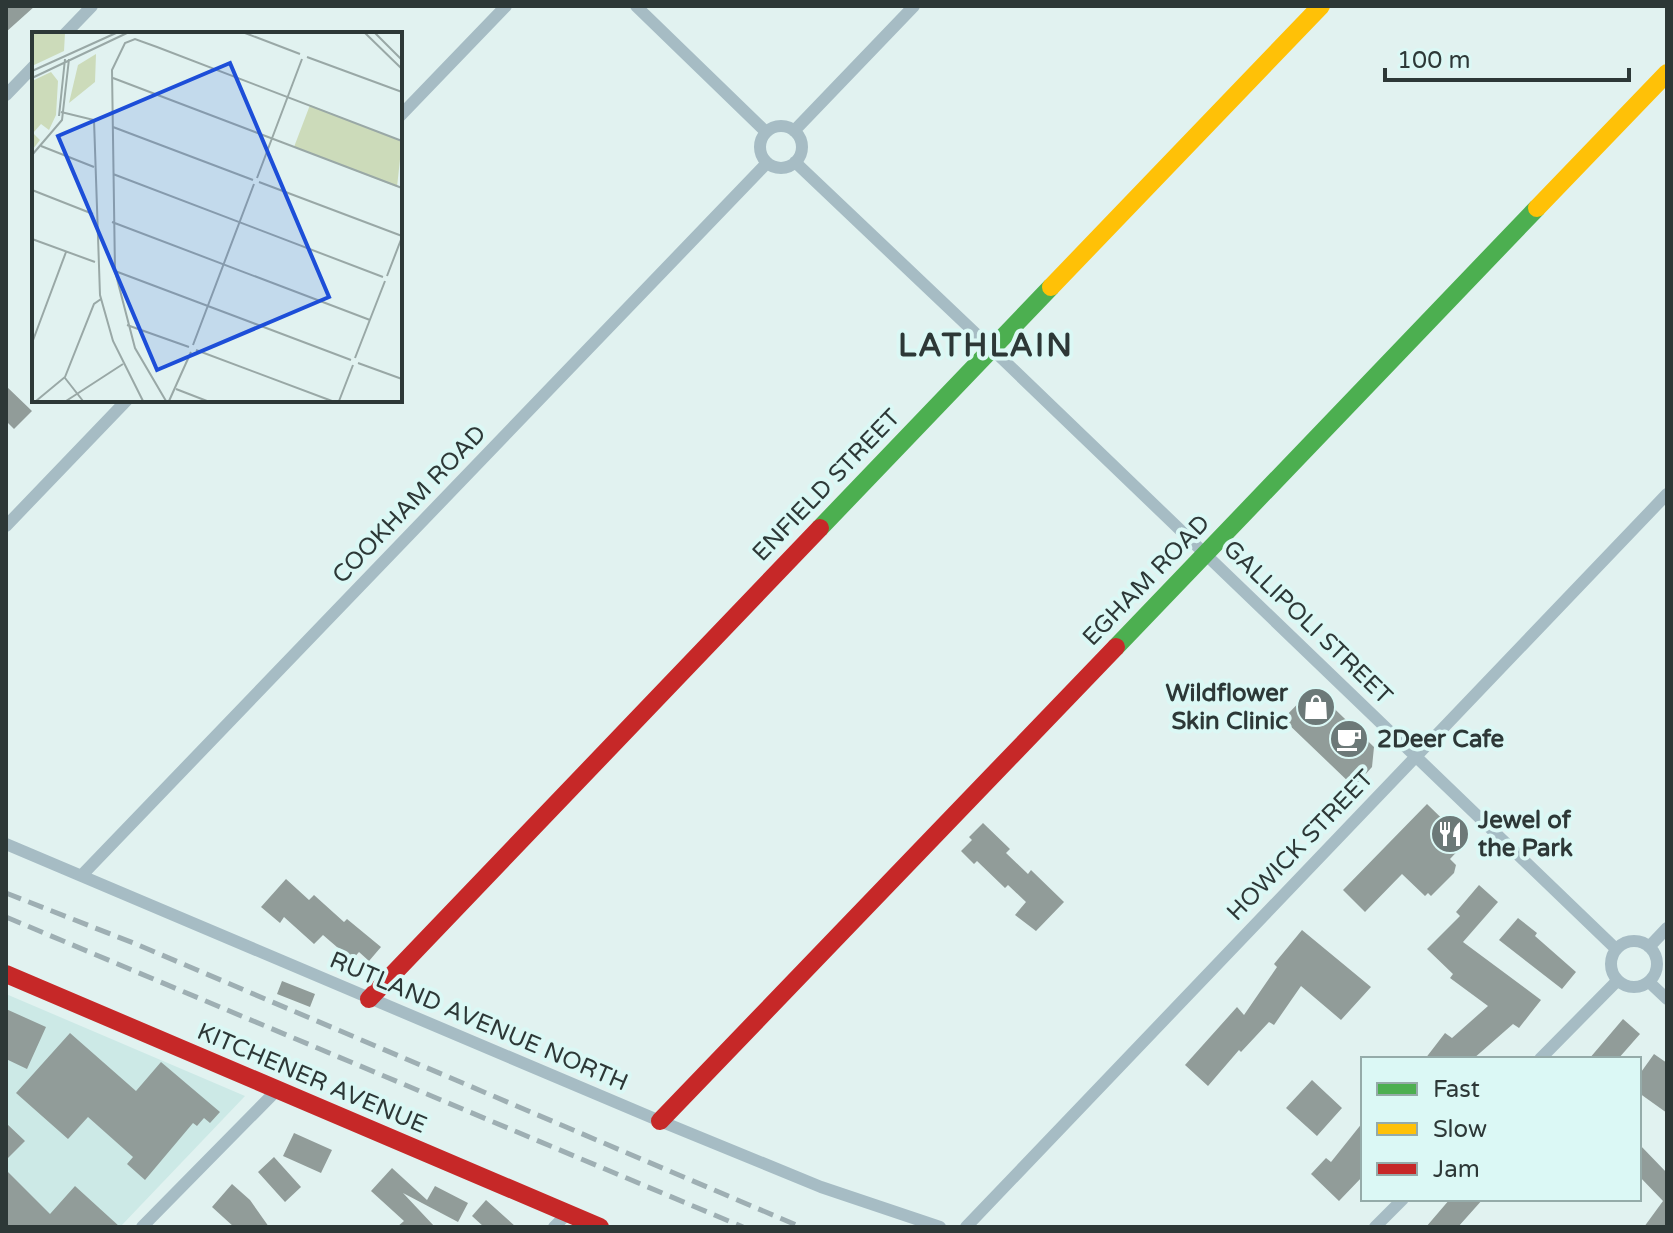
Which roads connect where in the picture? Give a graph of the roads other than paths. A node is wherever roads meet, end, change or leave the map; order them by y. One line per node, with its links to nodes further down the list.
1 (92, 6): 6 (street)
2 (506, 6): 10 (street)
3 (636, 6): 12 (street)
4 (914, 6): 11 (street)
5 (1321, 6): 15 (street, ENFIELD STREET)
6 (67, 32)
7 (32, 68): 9 (street)
8 (1667, 73): 19 (street, EGHAM ROAD)
9 (6, 95)
10 (402, 114)
11 (794, 131): 12 (street); 13 (street)
12 (766, 132): 14 (street)
13 (795, 162): 14 (street); 15 (street, GALLIPOLI STREET)
14 (767, 163): 22 (street, COOKHAM ROAD)
15 (992, 349): 19 (street, GALLIPOLI STREET); 29 (street, ENFIELD STREET)
16 (125, 402): 18 (street)
17 (1667, 494): 20 (street, HOWICK STREET)
18 (6, 526)
19 (1204, 553): 20 (street, GALLIPOLI STREET); 33 (street, EGHAM ROAD)
20 (1415, 756): 25 (street, GALLIPOLI STREET); 40 (street, HOWICK STREET)
21 (6, 844): 22 (street, RUTLAND AVENUE NORTH)
22 (82, 875): 29 (street, RUTLAND AVENUE NORTH)
23 (1667, 928): 24 (street)
24 (1649, 947): 25 (street); 28 (street)
25 (1616, 949): 27 (street)
26 (6, 974): 32 (street, KITCHENER AVENUE)
27 (1617, 981): 28 (street); 31 (street)
28 (1649, 982): 30 (street)
29 (369, 999): 33 (street, RUTLAND AVENUE NORTH)
30 (1667, 999)
31 (1542, 1057)
32 (278, 1089): 35 (street, KITCHENER AVENUE); 36 (street)
33 (660, 1121): 39 (street, RUTLAND AVENUE NORTH)
34 (1401, 1201): 41 (street)
35 (568, 1213): 37 (street); 38 (street, KITCHENER AVENUE)
36 (142, 1227)
37 (554, 1227)
38 (600, 1227)
39 (940, 1227)
40 (966, 1227)
41 (1375, 1227)

